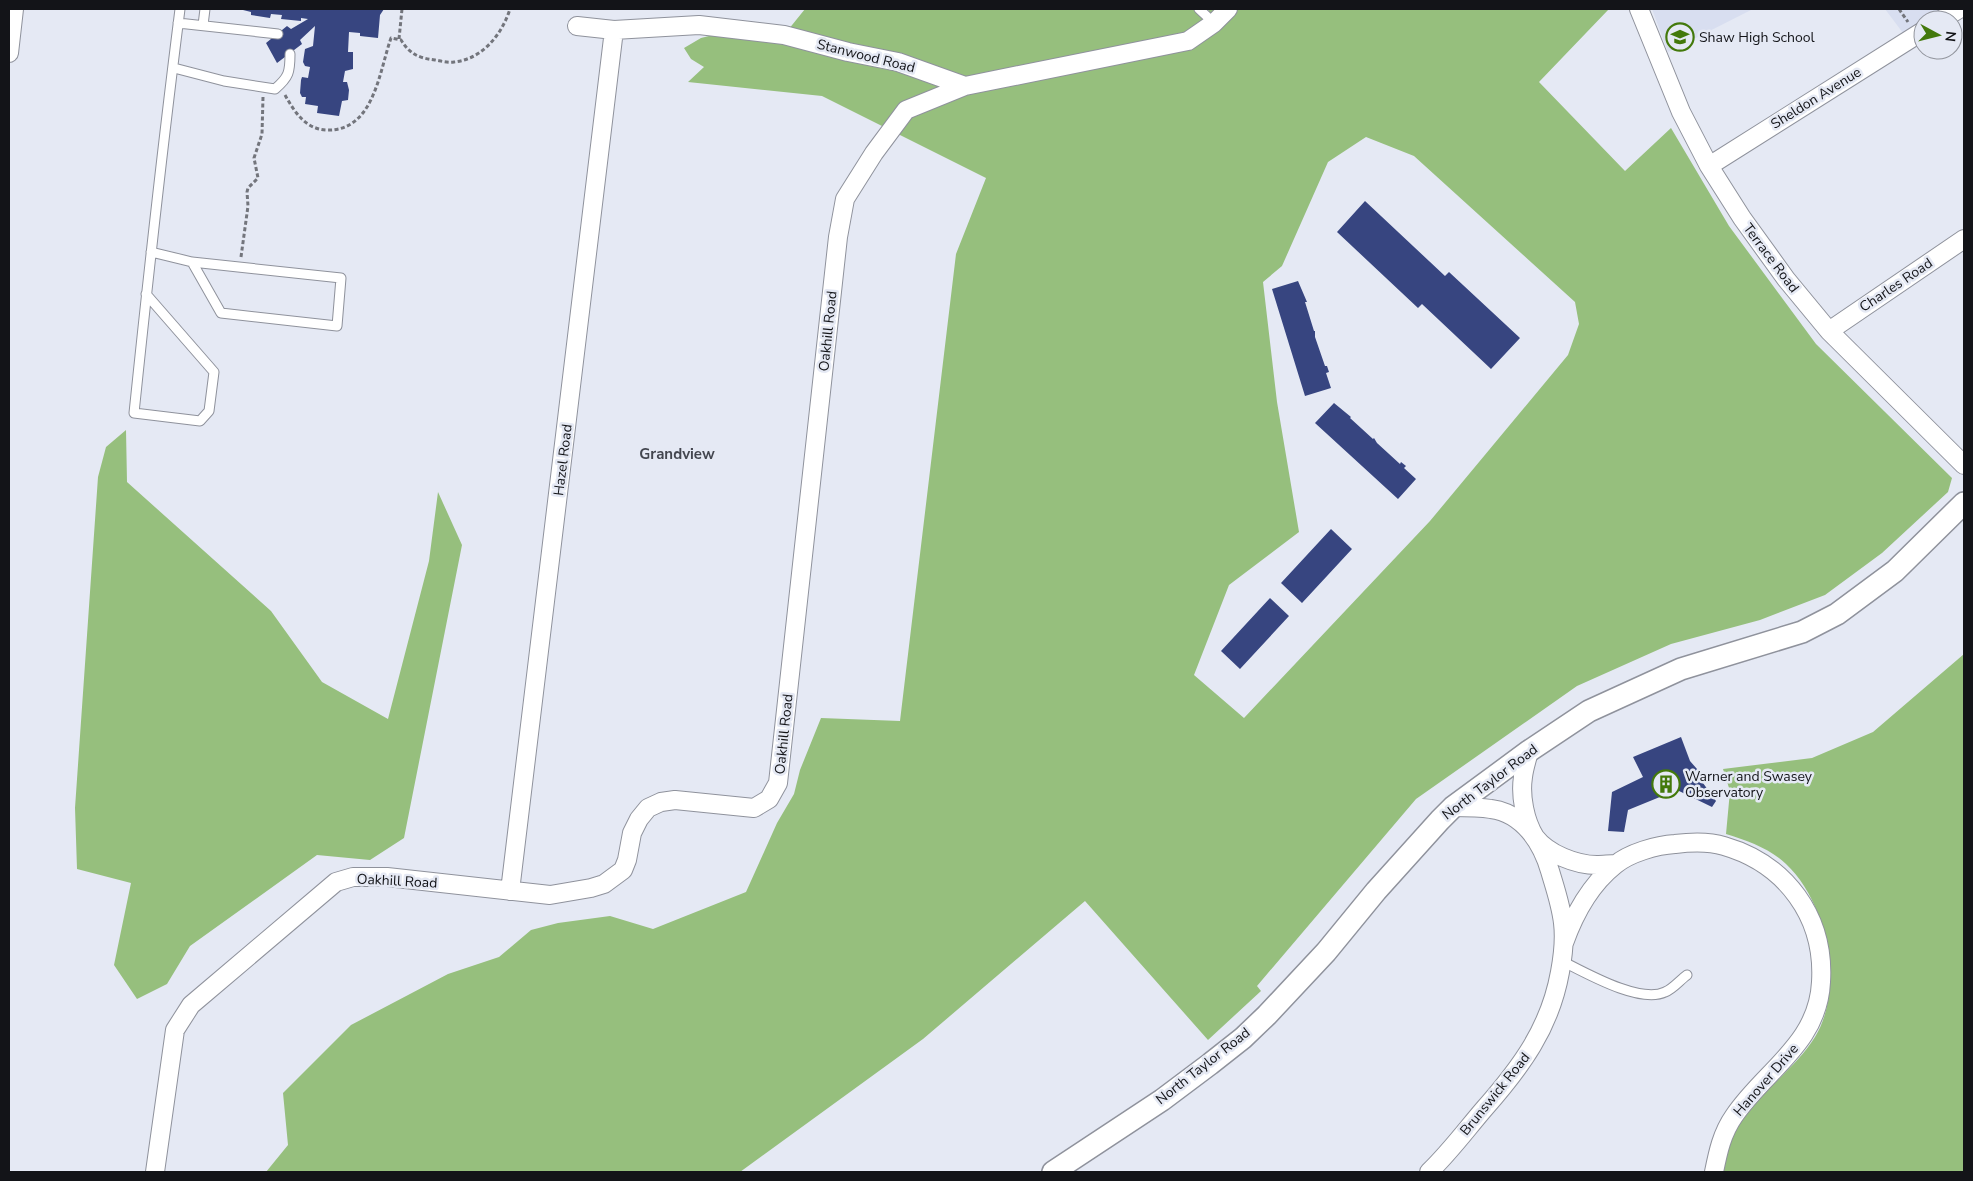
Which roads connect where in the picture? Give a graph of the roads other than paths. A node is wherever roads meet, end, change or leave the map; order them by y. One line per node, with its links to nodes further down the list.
1 (14, 9): 14 (street)
2 (180, 9): 7 (lane)
3 (205, 9): 9 (lane)
4 (1199, 9): 8 (lane)
5 (1228, 9): 8 (street)
6 (1639, 9): 18 (street, Terrace Road)
7 (178, 23): 9 (lane); 16 (lane)
8 (1214, 23): 17 (street)
9 (203, 25): 13 (lane)
10 (577, 26): 11 (street, Stanwood Road)
11 (614, 30): 17 (street, Stanwood Road); 30 (street, Hazel Road)
12 (1913, 30): 18 (street, Sheldon Avenue)
13 (278, 34)
14 (9, 52)
15 (290, 54): 16 (lane)
16 (174, 68): 20 (lane)
17 (965, 86): 30 (street, Oakhill Road)
18 (1709, 166): 23 (street, Terrace Road)
19 (1964, 239): 23 (street, Charles Road)
20 (151, 252): 21 (lane); 22 (lane)
21 (192, 262): 21 (lane)
22 (146, 294): 22 (lane)
23 (1829, 331): 24 (street, Terrace Road)
24 (1964, 464)
25 (1964, 503): 26 (street, North Taylor Road)
26 (1529, 751): 27 (street, North Taylor Road); 28 (street, Hanover Drive)
27 (1453, 807): 28 (street, Brunswick Road); 36 (street, North Taylor Road)
28 (1536, 837): 29 (street, Hanover Drive); 31 (street, Brunswick Road)
29 (1616, 864): 31 (street, Hanover Drive); 37 (street, Hanover Drive)
30 (510, 891): 35 (street, Oakhill Road)
31 (1564, 944): 32 (street, Brunswick Road)
32 (1562, 961): 33 (lane); 34 (street, Brunswick Road)
33 (1687, 975)
34 (1433, 1170)
35 (155, 1172)
36 (1053, 1172)
37 (1714, 1172)

